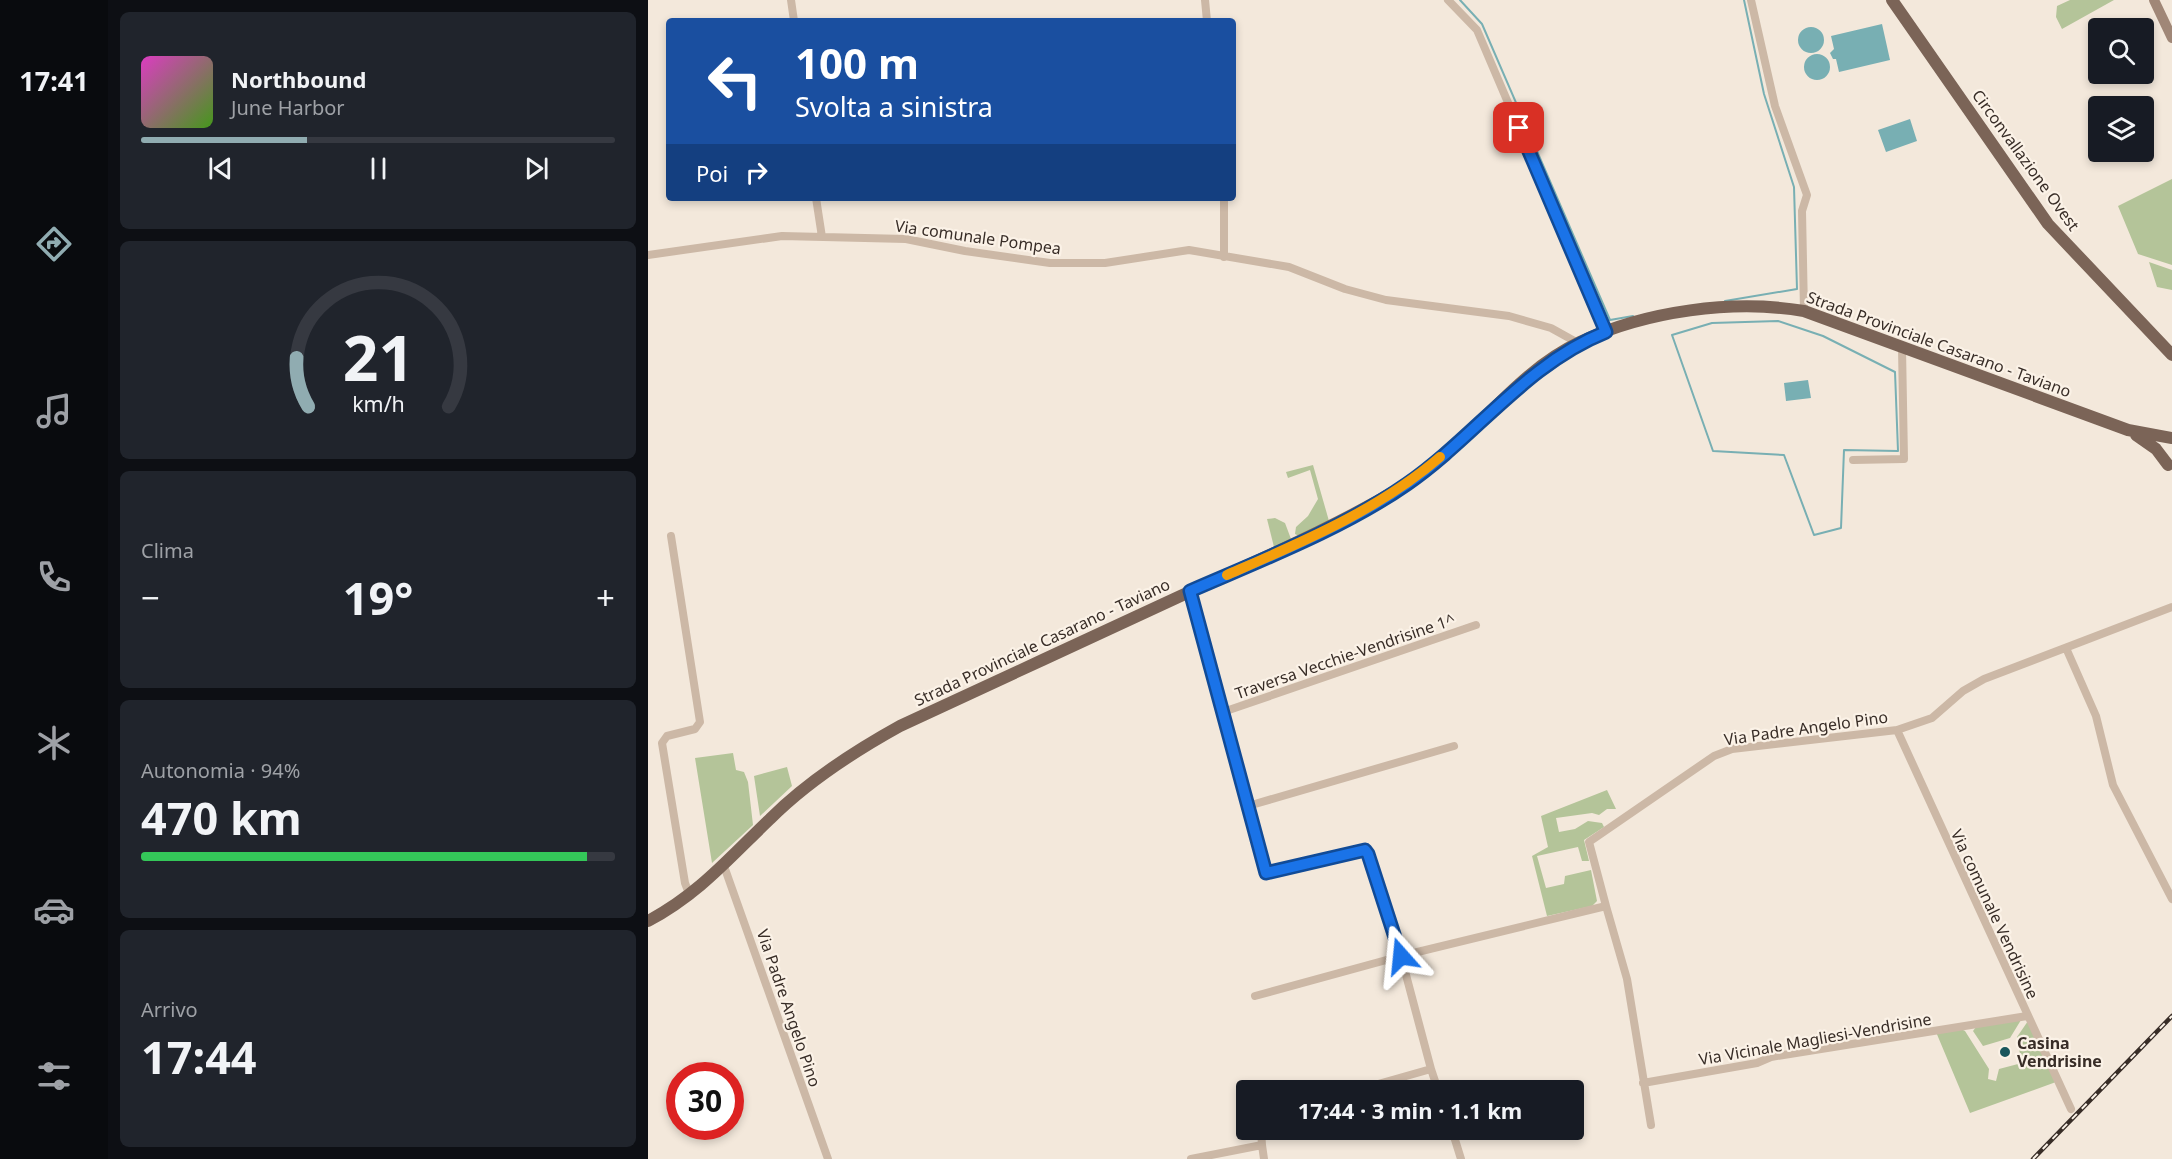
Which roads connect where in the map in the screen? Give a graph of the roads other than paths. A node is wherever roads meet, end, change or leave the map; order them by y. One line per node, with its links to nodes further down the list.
1 (791, 0): 7 (street)
2 (1205, 0): 8 (street)
3 (1448, 0): 16 (street)
4 (1751, 0): 15 (street)
5 (1892, 0): 19 (main road, Circonvallazione Ovest)
6 (2154, 0): 9 (street)
7 (794, 18)
8 (1207, 18)
9 (2172, 38)
10 (816, 201): 12 (street)
11 (1224, 201): 14 (street)
12 (822, 237): 13 (street, Via comunale Pompea); 14 (street, Via comunale Pompea)
13 (648, 255)
14 (1224, 257): 17 (street, Via comunale Pompea)
15 (1804, 311): 16 (main road, Strada Provinciale Casarano - Taviano); 18 (main road, Strada Provinciale Casarano - Taviano)
16 (1606, 332): 17 (main road, Strada Provinciale Casarano - Taviano)
17 (1578, 343): 26 (main road, Strada Provinciale Casarano - Taviano)
18 (1902, 348): 20 (main road, Strada Provinciale Casarano - Taviano); 23 (street)
19 (2172, 355)
20 (2128, 430): 21 (main road, Strada Provinciale Casarano - Taviano); 24 (main road)
21 (2172, 438)
22 (2172, 447): 24 (main road)
23 (1852, 460)
24 (2170, 468)
25 (671, 536): 35 (street)
26 (1190, 591): 30 (street); 34 (main road, Strada Provinciale Casarano - Taviano)
27 (2172, 607): 29 (street, Via Padre Angelo Pino)
28 (1476, 625): 30 (street, Traversa Vecchie-Vendrisine 1^)
29 (2066, 648): 31 (street, Via Padre Angelo Pino); 36 (street)
30 (1222, 712): 33 (street)
31 (1897, 730): 37 (street, Via Padre Angelo Pino); 41 (street, Via comunale Vendrisine)
32 (1454, 746): 33 (street)
33 (1248, 806): 39 (street)
34 (724, 866): 35 (main road, Strada Provinciale Casarano - Taviano); 51 (street, Via Padre Angelo Pino)
35 (690, 896): 38 (main road, Strada Provinciale Casarano - Taviano)
36 (2172, 899)
37 (1606, 906): 39 (street); 45 (street)
38 (648, 921)
39 (1401, 956): 40 (street); 42 (street)
40 (1255, 996)
41 (2027, 1016): 45 (street, Via Vicinale Magliesi-Vendrisine); 46 (street, Via comunale Vendrisine)
42 (1431, 1069): 43 (street); 44 (street)
43 (1392, 1080)
44 (1435, 1080)
45 (1643, 1083): 47 (street)
46 (2071, 1109)
47 (1651, 1125)
48 (1261, 1140): 50 (street)
49 (1455, 1140): 54 (street)
50 (1262, 1145): 52 (street); 53 (street)
51 (828, 1159)
52 (1191, 1159)
53 (1264, 1159)
54 (1461, 1159)

